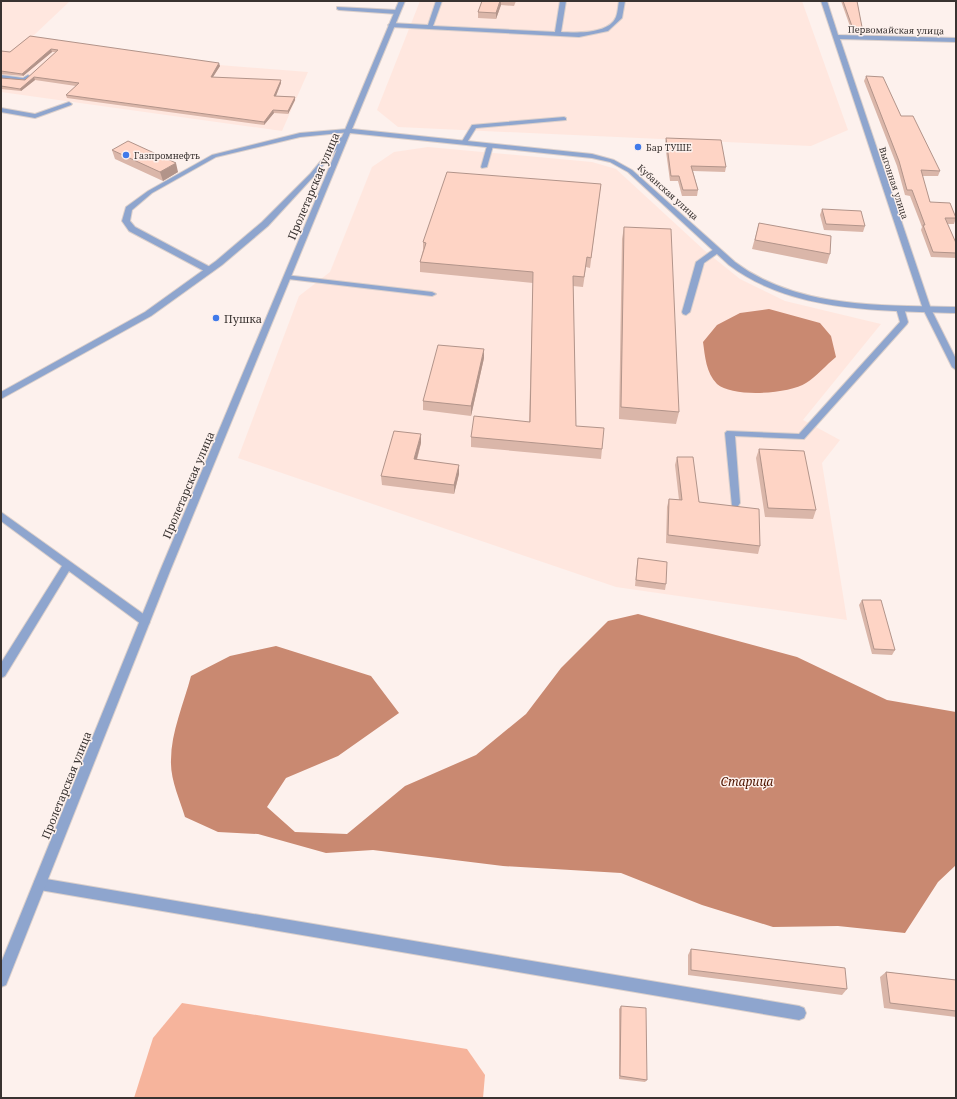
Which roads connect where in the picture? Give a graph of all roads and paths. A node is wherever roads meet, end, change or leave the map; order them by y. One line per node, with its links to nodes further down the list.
1 (402, 1): 7 (street, Пролетарская улица)
2 (439, 1): 9 (street)
3 (563, 1): 10 (street)
4 (622, 1): 10 (street)
5 (824, 1): 11 (street, Выгонная улица)
6 (339, 8): 7 (street)
7 (397, 12): 8 (street, Пролетарская улица)
8 (390, 25): 9 (street); 18 (street, Пролетарская улица)
9 (430, 27): 10 (street)
10 (558, 34)
11 (836, 37): 12 (street, Первомайская улица); 27 (street, Выгонная улица)
12 (956, 40)
13 (34, 71): 14 (street)
14 (1, 76)
15 (68, 104): 16 (street)
16 (1, 110)
17 (564, 119): 19 (street)
18 (348, 131): 19 (street, Кубанская улица); 23 (street); 23 (street, Кубанская улица); 24 (street, Пролетарская улица)
19 (464, 143): 20 (street, Кубанская улица)
20 (490, 146): 21 (street); 22 (street, Кубанская улица)
21 (484, 167)
22 (717, 251): 26 (street, Кубанская улица); 29 (street)
23 (209, 270): 31 (street)
24 (288, 277): 25 (street); 35 (street, Пролетарская улица)
25 (432, 294)
26 (900, 308): 27 (street, Кубанская улица); 32 (street)
27 (927, 309): 28 (street, Кубанская улица); 30 (street, Выгонная улица)
28 (956, 310)
29 (686, 312)
30 (956, 367)
31 (1, 396)
32 (735, 503)
33 (1, 516): 34 (street)
34 (68, 565): 35 (street); 36 (street)
35 (145, 621): 37 (street, Пролетарская улица)
36 (1, 673)
37 (40, 884): 38 (street, Пролетарская улица); 39 (street)
38 (1, 980)
39 (799, 1013)

